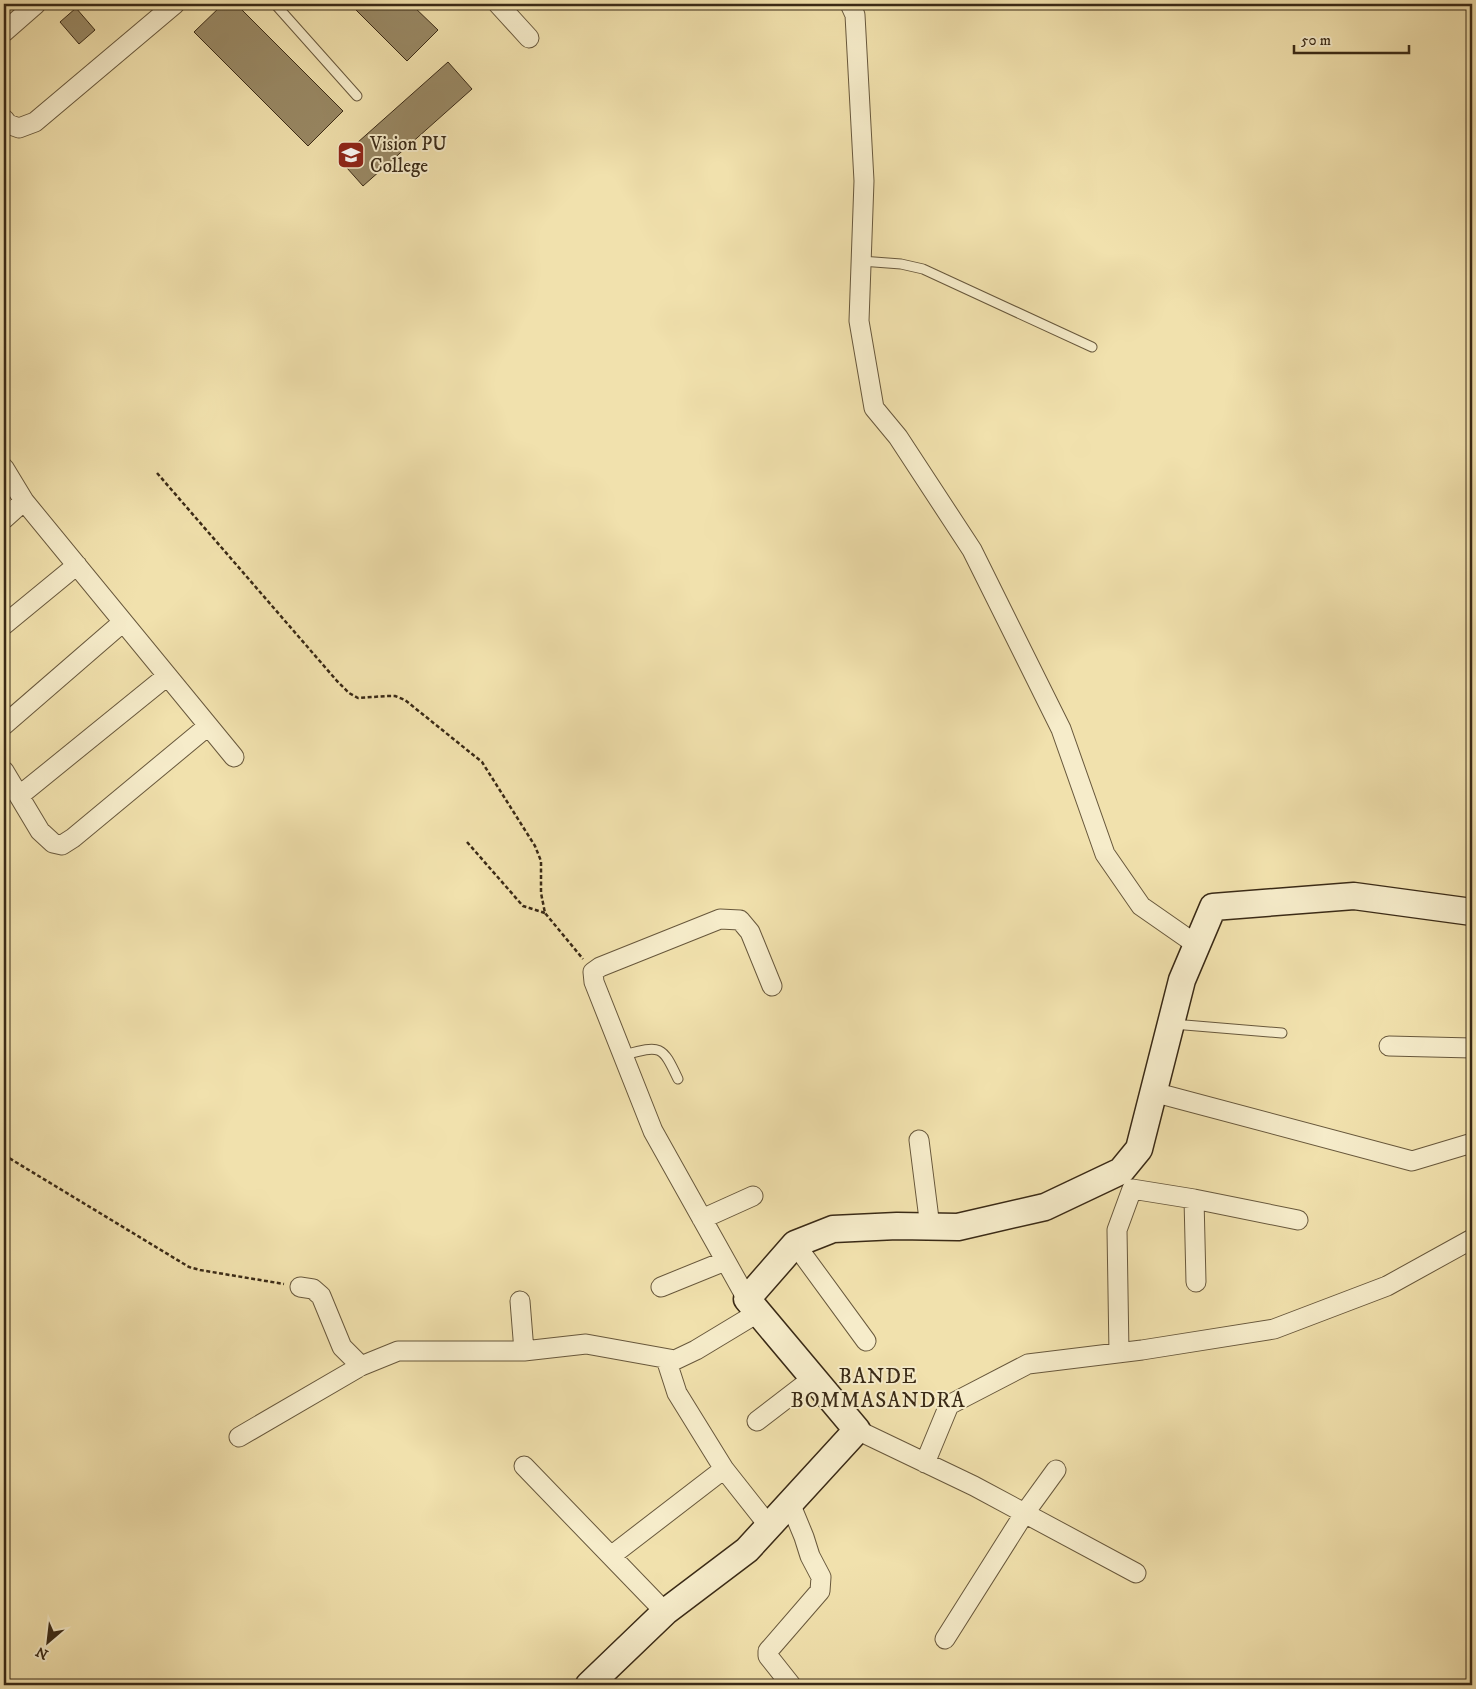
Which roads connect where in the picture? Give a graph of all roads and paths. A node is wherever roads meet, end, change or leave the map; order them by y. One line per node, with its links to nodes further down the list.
1 (36, 4): 6 (street)
2 (175, 4): 9 (street)
3 (275, 4): 8 (lane)
4 (498, 4): 7 (street)
5 (850, 4): 10 (street)
6 (4, 32)
7 (529, 38)
8 (357, 96)
9 (4, 119)
10 (861, 261): 11 (lane); 28 (street)
11 (1092, 347)
12 (4, 468): 14 (street)
13 (157, 472): 27 (path)
14 (24, 501): 15 (street); 16 (street)
15 (4, 519)
16 (77, 565): 17 (street); 18 (street)
17 (123, 622): 19 (street); 20 (street)
18 (4, 625)
19 (167, 676): 21 (street); 24 (street)
20 (4, 725)
21 (208, 726): 22 (street); 24 (street)
22 (234, 757)
23 (4, 772): 24 (street)
24 (19, 796)
25 (467, 842): 27 (path)
26 (1472, 912): 28 (street)
27 (545, 914): 29 (path)
28 (1197, 945): 31 (street)
29 (593, 972): 30 (street); 35 (street)
30 (772, 986)
31 (1171, 1024): 32 (lane); 37 (street)
32 (1282, 1033)
33 (1389, 1046): 34 (street)
34 (1472, 1048)
35 (624, 1055): 36 (lane); 44 (street)
36 (678, 1079)
37 (1153, 1092): 39 (street); 41 (street)
38 (919, 1140): 46 (street)
39 (1472, 1142)
40 (4, 1155): 51 (path)
41 (1127, 1180): 43 (street); 46 (street); 57 (street)
42 (753, 1196): 44 (street)
43 (1194, 1199): 45 (street); 50 (street)
44 (702, 1219): 49 (street)
45 (1298, 1220)
46 (930, 1227): 48 (street)
47 (1472, 1240): 57 (street)
48 (795, 1244): 54 (street); 55 (street)
49 (725, 1261): 52 (street); 54 (street)
50 (1196, 1282)
51 (300, 1287): 59 (street)
52 (661, 1287)
53 (520, 1301): 56 (street)
54 (753, 1306): 58 (street); 60 (street)
55 (866, 1341)
56 (524, 1350): 58 (street); 59 (street)
57 (1118, 1353): 64 (street)
58 (666, 1359): 66 (street)
59 (361, 1366): 63 (street)
60 (813, 1378): 61 (street); 62 (street)
61 (757, 1421)
62 (857, 1430): 64 (street); 68 (street)
63 (239, 1437)
64 (925, 1463): 69 (street)
65 (524, 1466): 71 (street)
66 (724, 1468): 70 (street); 71 (street)
67 (1056, 1470): 69 (street)
68 (790, 1503): 70 (street); 76 (street)
69 (1024, 1514): 72 (street); 74 (street)
70 (769, 1526): 73 (street)
71 (611, 1556): 73 (street)
72 (1136, 1574)
73 (665, 1612): 75 (street)
74 (945, 1639)
75 (589, 1685)
76 (791, 1685)

